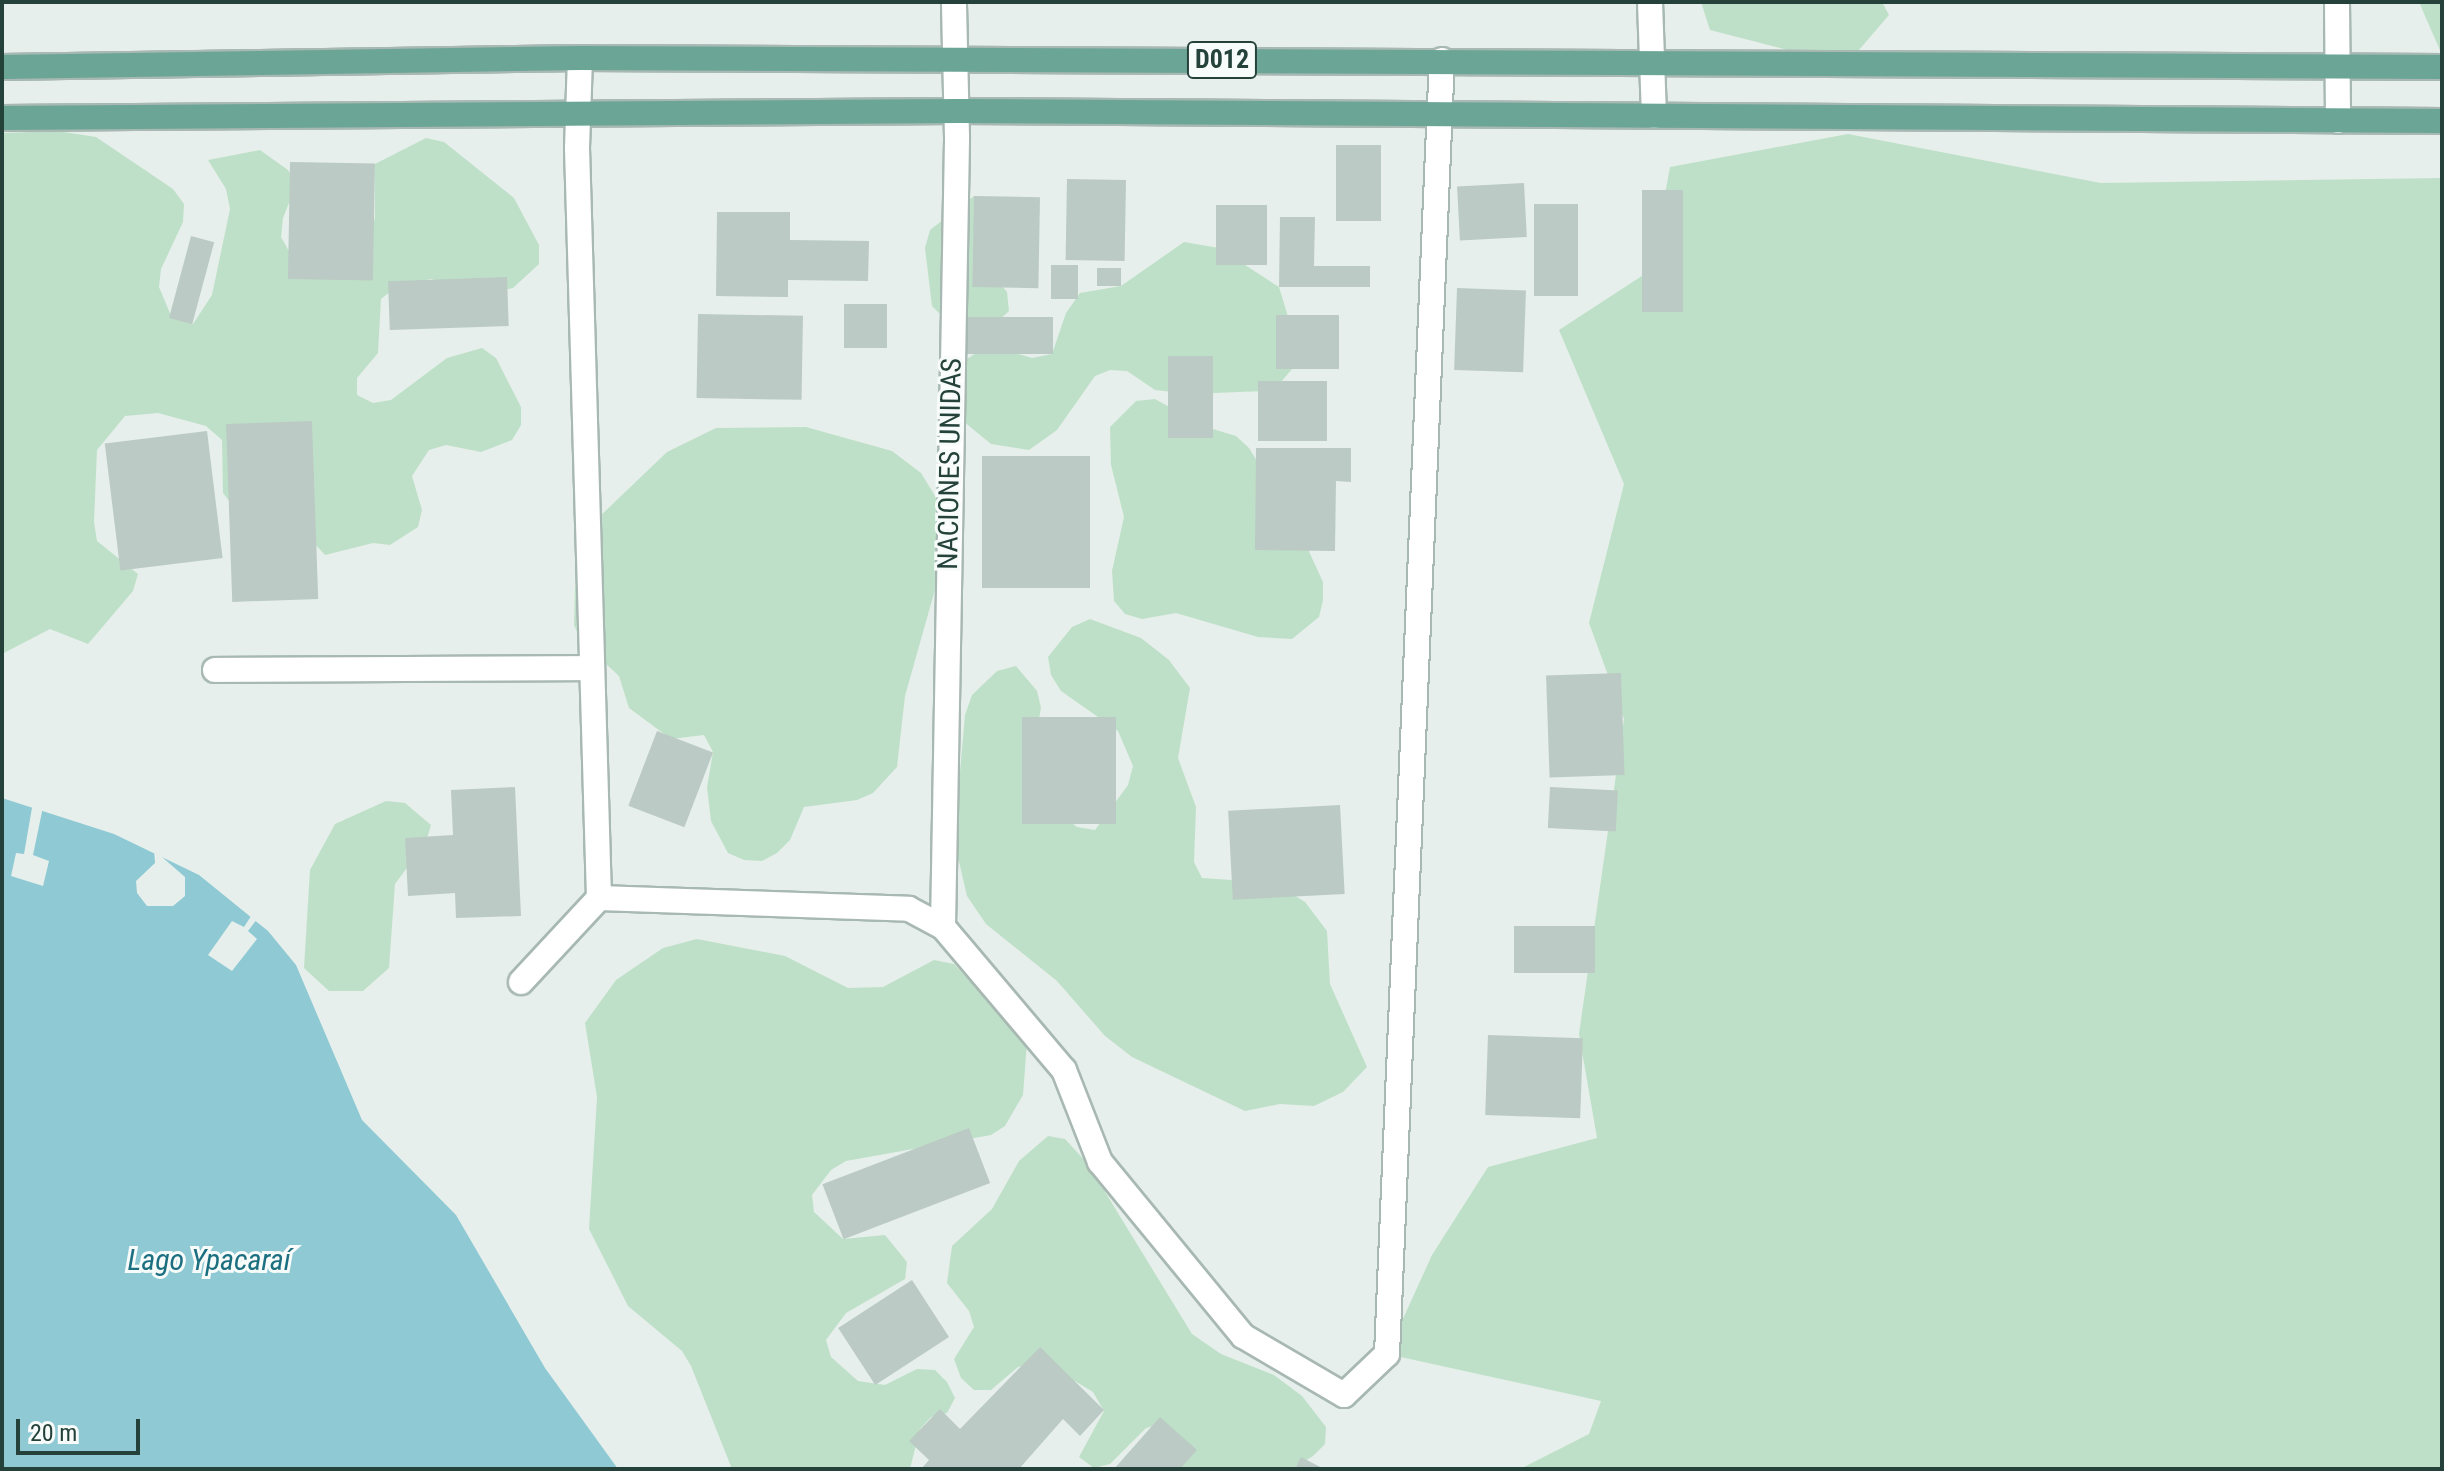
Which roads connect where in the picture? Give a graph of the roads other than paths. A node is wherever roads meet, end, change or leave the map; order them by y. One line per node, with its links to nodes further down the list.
1 (954, 2): 5 (street, NACIONES UNIDAS)
2 (1650, 2): 7 (street)
3 (2337, 2): 8 (street)
4 (580, 58): 5 (main road, D012); 9 (main road, D012); 13 (street)
5 (956, 60): 6 (main road, D012); 11 (street, NACIONES UNIDAS)
6 (1442, 60): 7 (main road, D012); 14 (street)
7 (1653, 66): 8 (main road, D012); 12 (street)
8 (2338, 66): 10 (main road, D012); 16 (street)
9 (2, 67)
10 (2442, 67)
11 (957, 111): 13 (main road, D012); 14 (main road, D012); 21 (street, NACIONES UNIDAS)
12 (1654, 116): 14 (main road, D012); 16 (main road, D012)
13 (578, 117): 15 (main road, D012); 18 (street)
14 (1438, 117): 21 (street)
15 (2, 118)
16 (2338, 121): 17 (main road, D012)
17 (2442, 121)
18 (592, 668): 19 (street); 20 (street)
19 (215, 670)
20 (599, 898): 21 (street); 22 (street)
21 (943, 927)
22 (521, 982)

